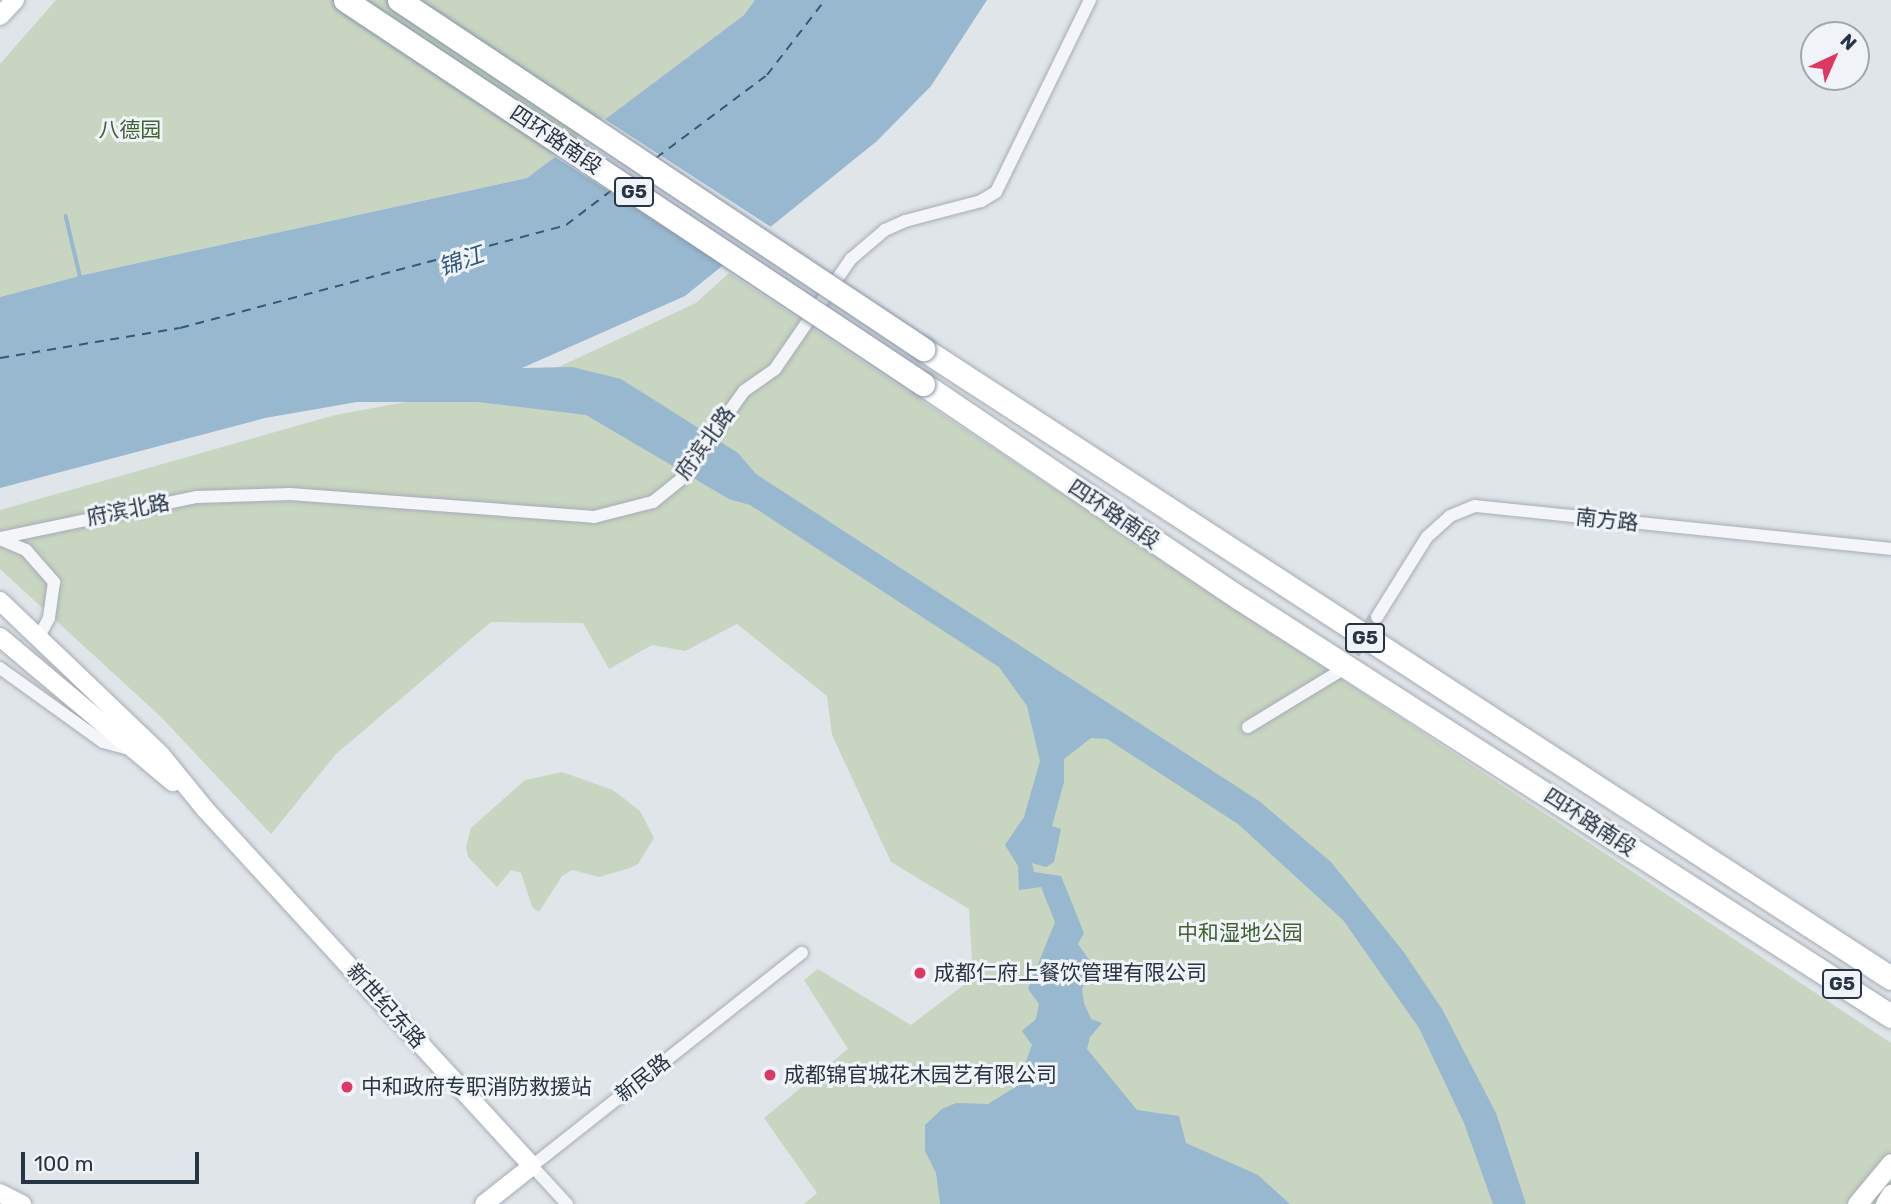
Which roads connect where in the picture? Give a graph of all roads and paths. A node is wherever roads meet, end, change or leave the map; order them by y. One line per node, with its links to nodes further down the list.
1 (15, 0): 5 (main road)
2 (345, 0): 19 (highway, 四环路南段 / G5, bridge)
3 (399, 0): 18 (highway, 四环路南段 / G5, bridge)
4 (1090, 0): 6 (street, 府滨北路)
5 (0, 16)
6 (0, 538): 11 (street, 府滨北路)
7 (1891, 549): 9 (street, 南方路)
8 (0, 601): 11 (main road, 新世纪东路)
9 (1377, 617)
10 (0, 637): 15 (main road, 新世纪东路)
11 (39, 637): 16 (main road, 新世纪东路)
12 (1, 671): 15 (street, 新世纪东路)
13 (1338, 673): 14 (street)
14 (1248, 727)
15 (138, 752): 16 (main road, 新世纪东路)
16 (205, 809): 21 (main road, 新世纪东路)
17 (802, 953): 21 (street, 新民路)
18 (1891, 978)
19 (1891, 1016)
20 (1891, 1163): 27 (main road)
21 (532, 1166): 25 (main road, 新民路); 26 (street, 新世纪东路)
22 (0, 1193): 24 (main road)
23 (1891, 1194): 28 (main road)
24 (22, 1204)
25 (484, 1204)
26 (567, 1204)
27 (1857, 1204)
28 (1885, 1204)

